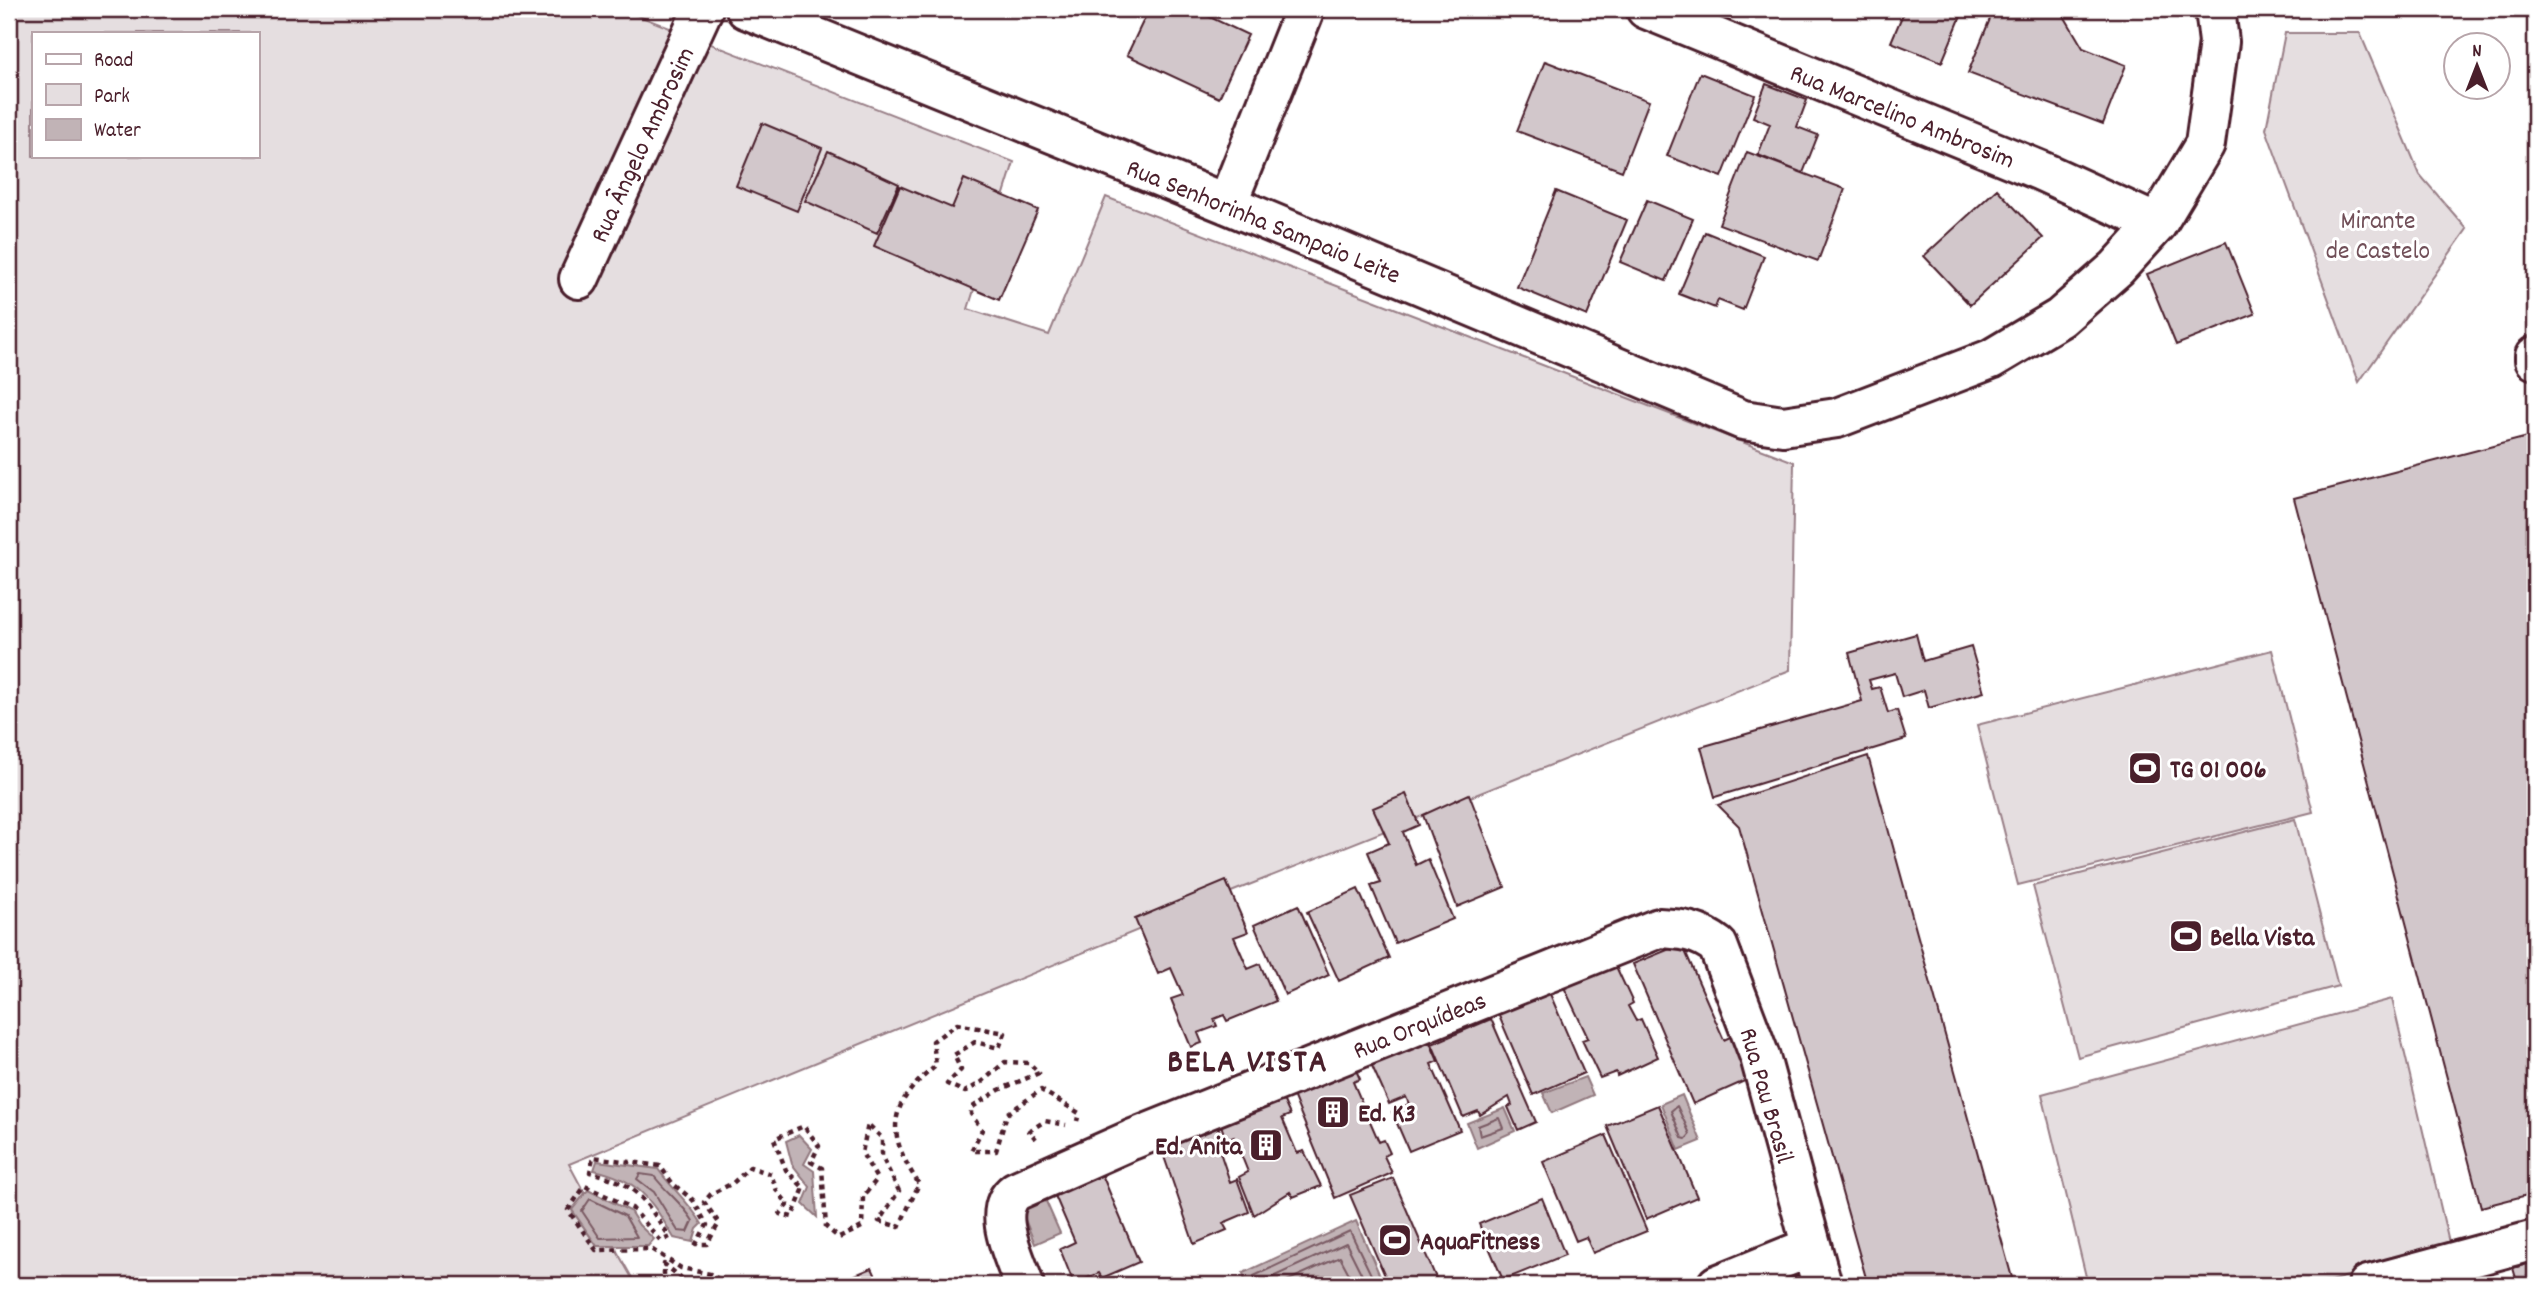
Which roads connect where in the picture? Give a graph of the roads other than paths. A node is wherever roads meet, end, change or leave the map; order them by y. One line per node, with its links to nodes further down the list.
1 (703, 9): 8 (street, Rua Ângelo Ambrosim)
2 (746, 9): 6 (street, Rua Senhorinha Sampaio Leite)
3 (1306, 9): 6 (street)
4 (1647, 9): 7 (street, Rua Marcelino Ambrosim)
5 (2215, 9): 7 (street, Rua Senhorinha Sampaio Leite)
6 (1227, 204): 7 (street, Rua Senhorinha Sampaio Leite)
7 (2157, 223)
8 (579, 279)
9 (1718, 946): 11 (street, Rua Pau Brasil); 12 (street, Rua Orquídeas)
10 (2535, 1240): 15 (street)
11 (1811, 1247): 13 (street); 14 (street, Rua Pau Brasil)
12 (1024, 1285)
13 (1717, 1285)
14 (1822, 1285)
15 (2368, 1285)

